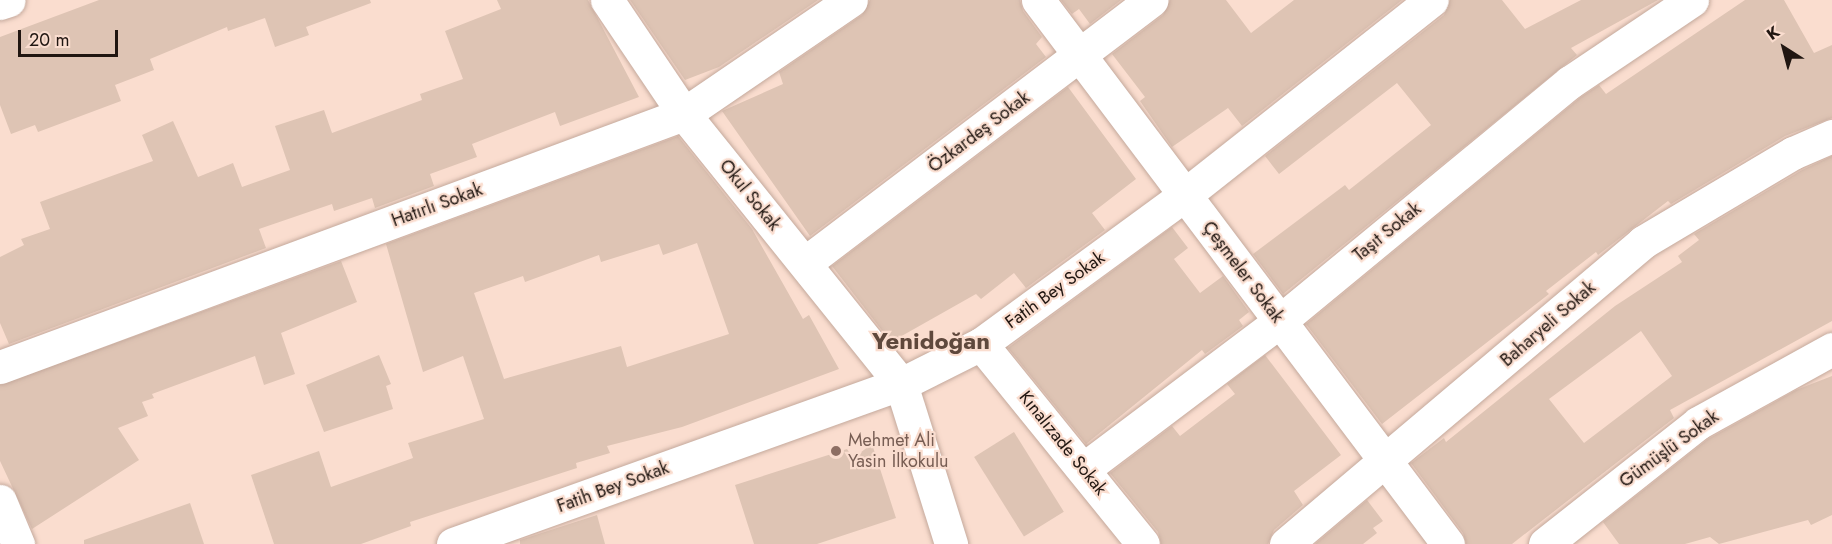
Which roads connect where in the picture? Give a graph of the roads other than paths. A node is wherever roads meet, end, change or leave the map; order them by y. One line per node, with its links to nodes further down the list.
1 (9, 0): 8 (street)
2 (607, 0): 10 (street, Okul Sokak)
3 (851, 0): 10 (street, Hatırlı Sokak)
4 (1038, 0): 9 (street, Çeşmeler Sokak)
5 (1152, 0): 9 (street, Özkardeş Sokak)
6 (1432, 0): 12 (street, Fatih Bey Sokak)
7 (1692, 0): 14 (street, Taşıt Sokak)
8 (0, 3)
9 (1080, 56): 12 (street, Çeşmeler Sokak); 13 (street, Özkardeş Sokak)
10 (684, 114): 13 (street, Okul Sokak); 17 (street, Hatırlı Sokak)
11 (1832, 136): 19 (street, Baharyeli Sokak)
12 (1186, 194): 14 (street, Çeşmeler Sokak); 15 (street, Fatih Bey Sokak)
13 (805, 262): 18 (street, Okul Sokak)
14 (1280, 321): 19 (street, Çeşmeler Sokak); 20 (street, Taşıt Sokak)
15 (981, 344): 18 (street, Fatih Bey Sokak); 20 (street, Kınalızade Sokak)
16 (1832, 349): 28 (street, Gümüşlü Sokak)
17 (0, 367)
18 (901, 384): 23 (street, Fatih Bey Sokak); 24 (street)
19 (1387, 461): 26 (street, Baharyeli Sokak); 27 (street, Çeşmeler Sokak)
20 (1085, 468): 25 (street, Kınalızade Sokak)
21 (0, 501): 22 (street)
22 (18, 544)
23 (453, 544)
24 (951, 544)
25 (1143, 544)
26 (1286, 544)
27 (1448, 544)
28 (1545, 544)

